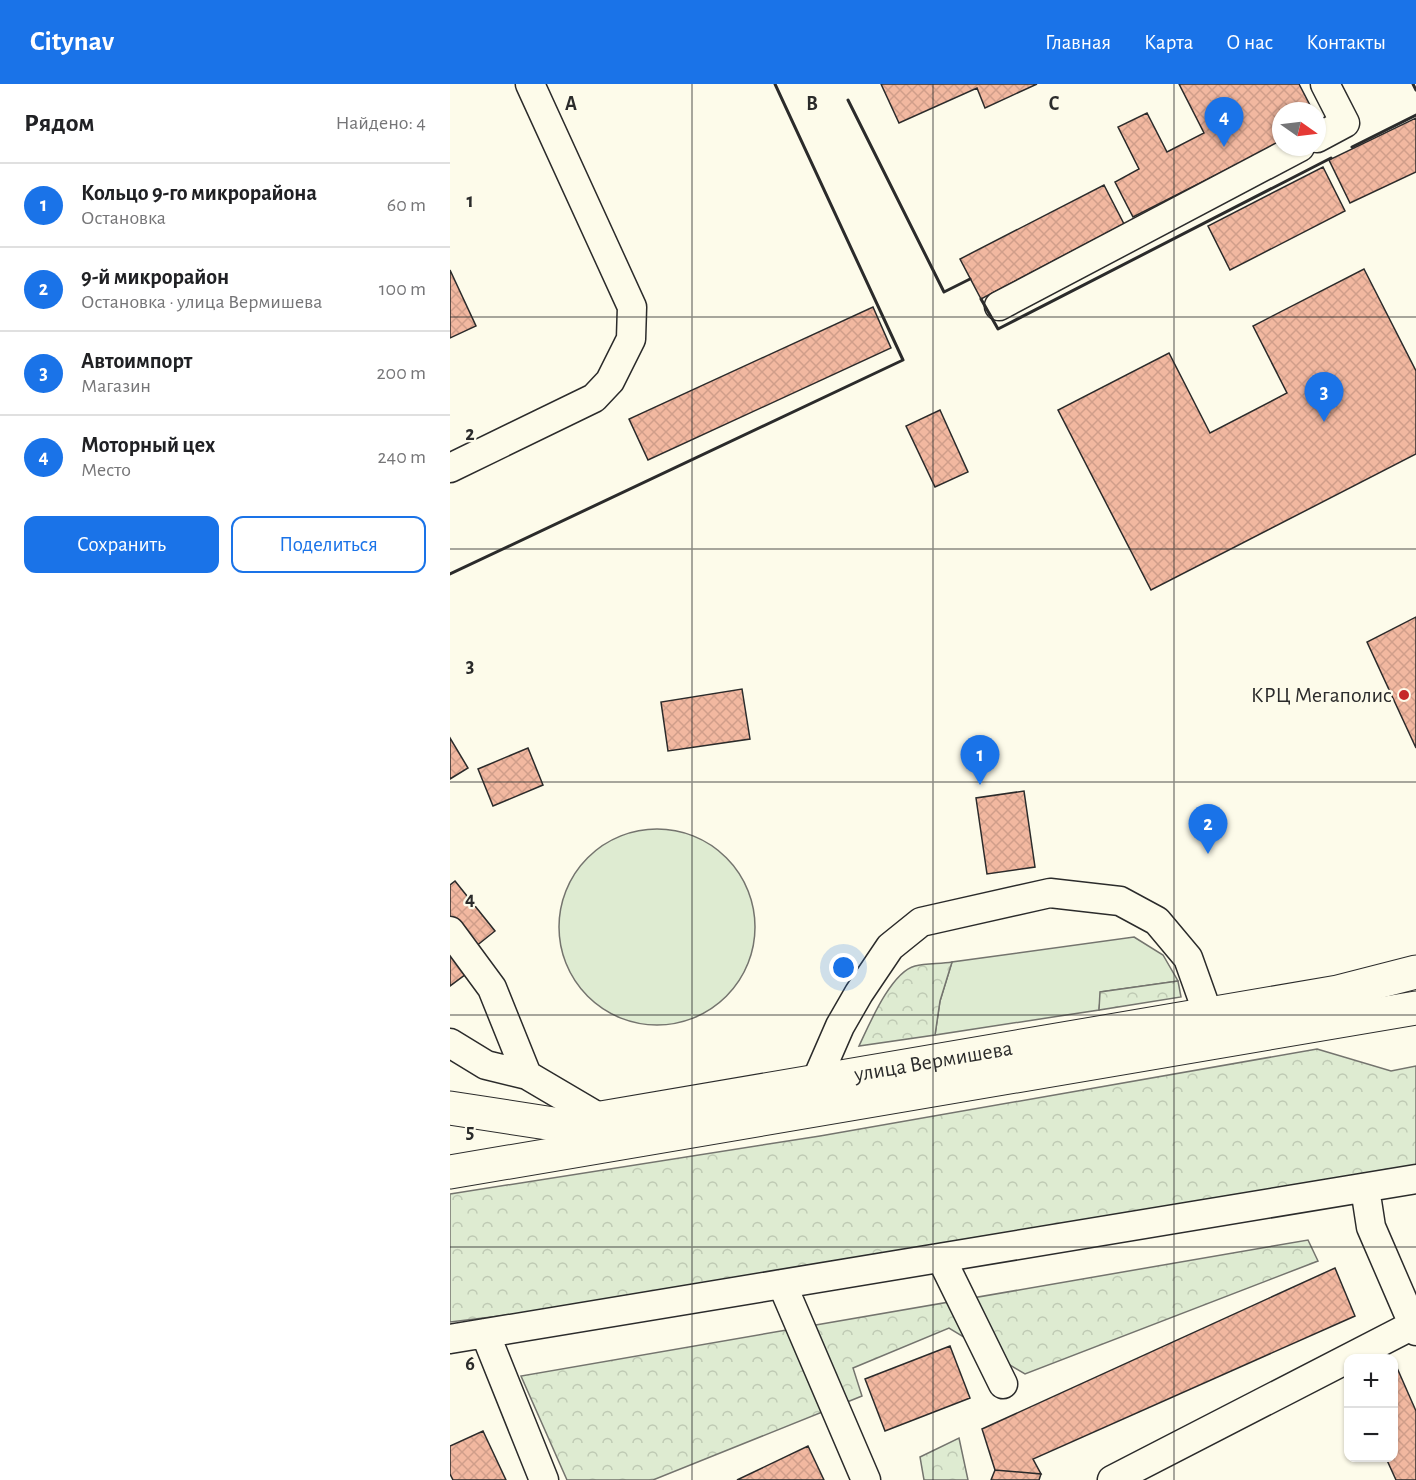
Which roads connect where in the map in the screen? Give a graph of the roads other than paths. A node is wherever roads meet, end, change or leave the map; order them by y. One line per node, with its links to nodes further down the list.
1 (530, 84): 6 (lane)
2 (1324, 84): 3 (lane)
3 (1326, 133)
4 (1283, 156): 5 (lane)
5 (999, 306)
6 (450, 468)
7 (450, 931): 12 (lane)
8 (1416, 972): 10 (main road, улица Вермишева)
9 (1416, 1008): 16 (main road, улица Вермишева)
10 (1208, 1014): 13 (main road, улица Вермишева); 13 (lane)
11 (450, 1044): 12 (lane)
12 (527, 1074): 15 (lane)
13 (816, 1082): 15 (main road, улица Вермишева)
14 (450, 1108): 15 (main road, улица Вермишева)
15 (600, 1118)
16 (450, 1172)
17 (1416, 1179): 18 (lane)
18 (1365, 1188): 19 (lane); 21 (lane)
19 (941, 1258): 20 (lane); 24 (lane)
20 (782, 1284): 22 (lane); 27 (lane)
21 (1415, 1328): 25 (lane)
22 (485, 1333): 23 (lane); 26 (lane)
23 (450, 1338)
24 (1003, 1384)
25 (1120, 1478)
26 (544, 1480)
27 (867, 1480)

